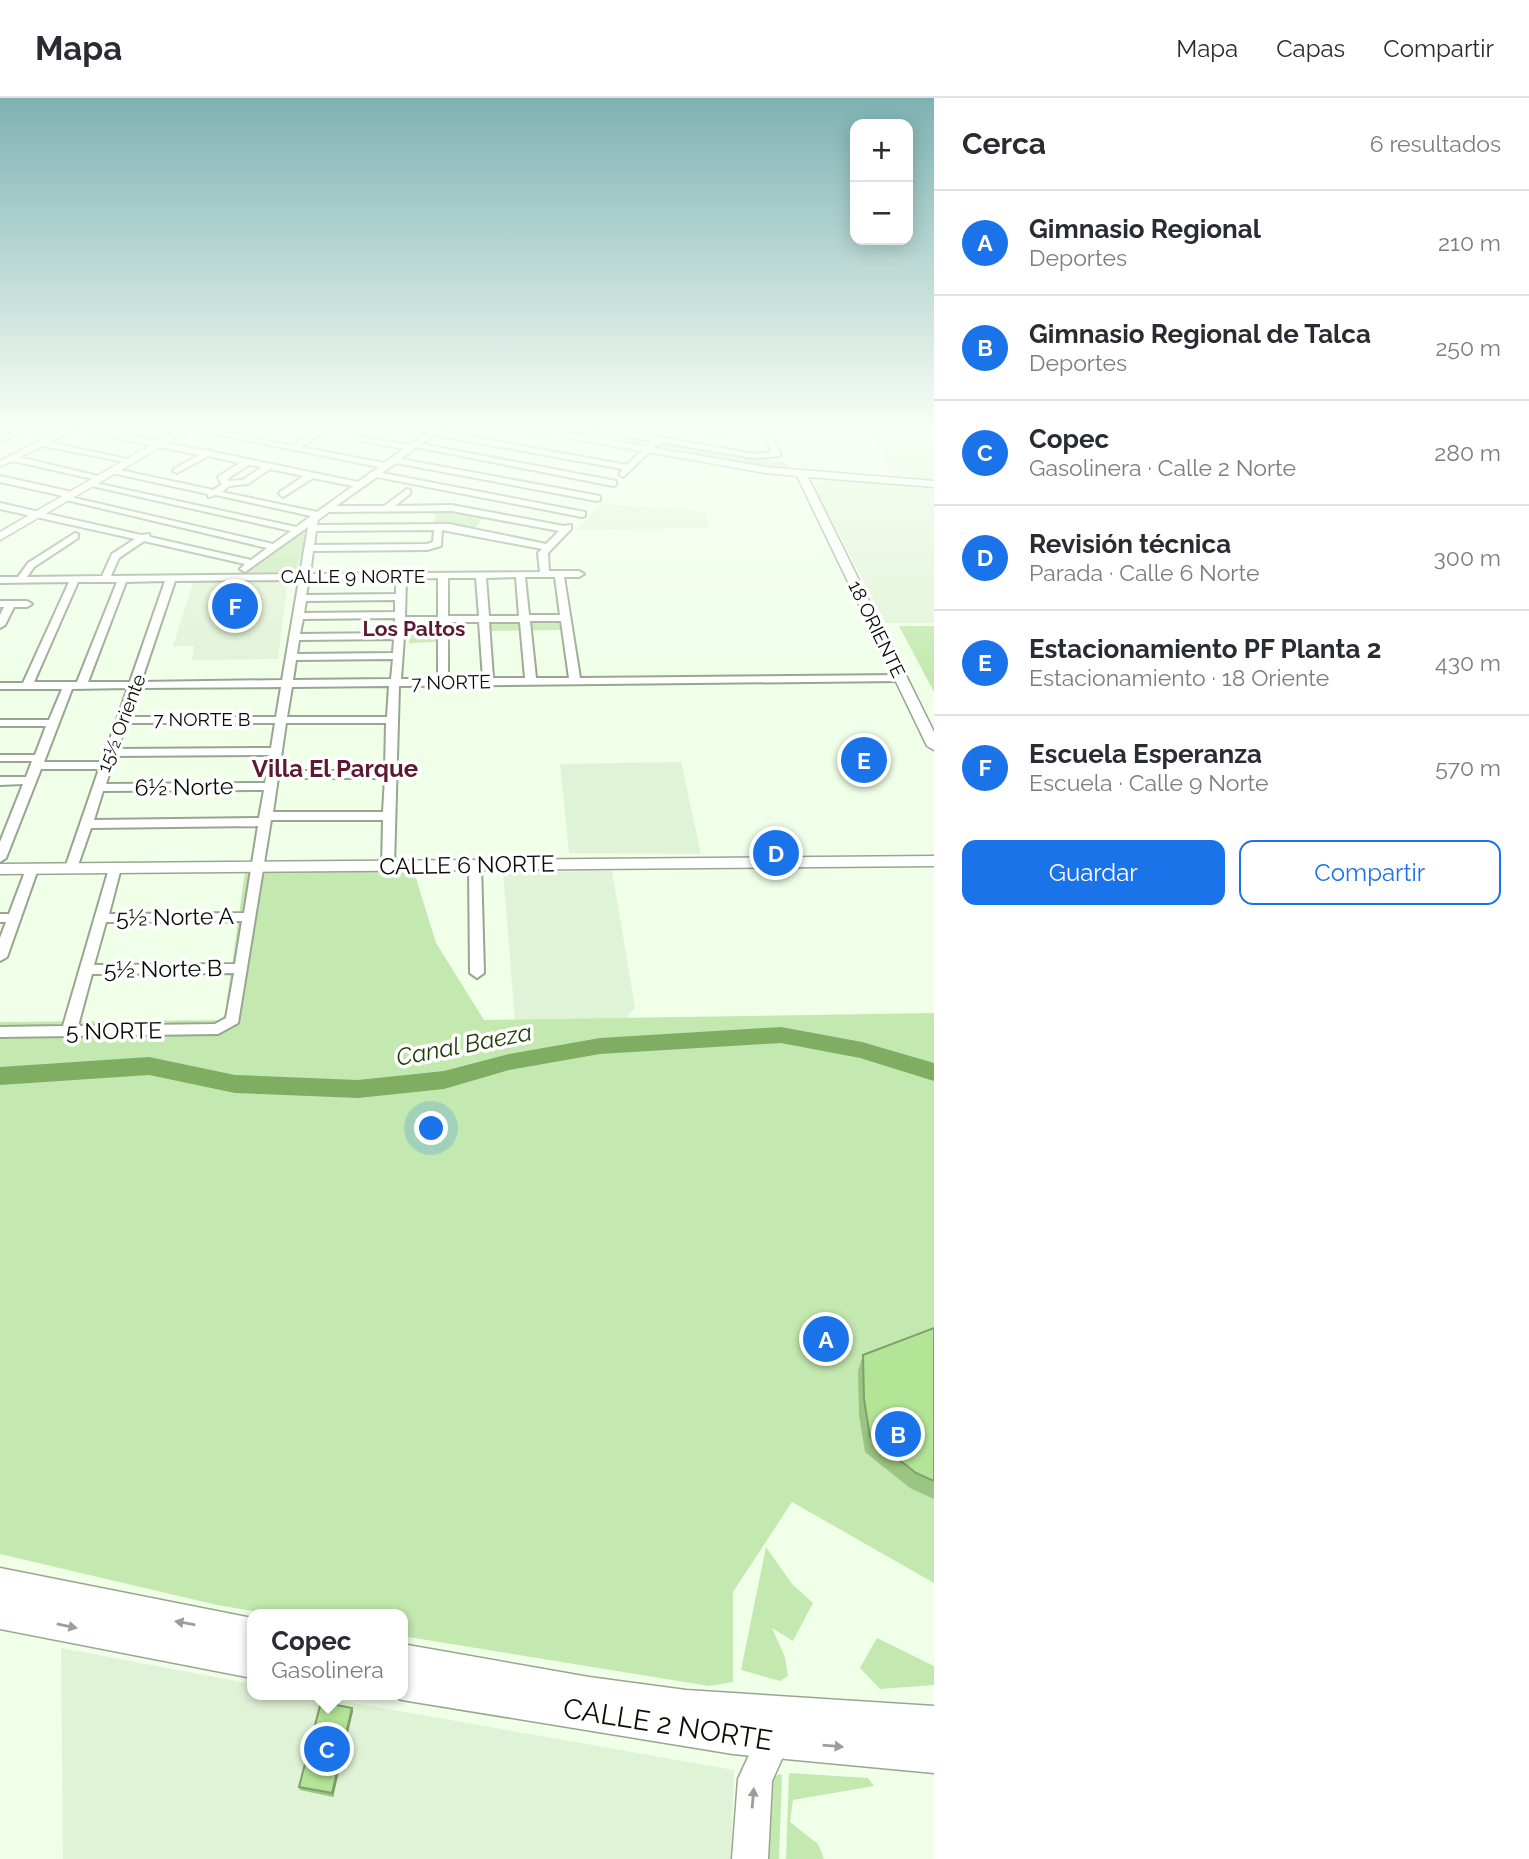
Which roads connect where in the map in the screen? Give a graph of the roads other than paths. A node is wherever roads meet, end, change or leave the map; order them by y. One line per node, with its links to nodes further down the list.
1 (14, 509): 13 (street)
2 (49, 509): 13 (street)
3 (115, 509): 15 (street)
4 (202, 509): 17 (street)
5 (275, 509): 14 (street)
6 (327, 509): 14 (street)
7 (434, 509): 11 (street)
8 (557, 509): 12 (street)
9 (587, 509): 12 (street)
10 (818, 509): 56 (street, 18 ORIENTE)
11 (466, 510): 18 (street)
12 (582, 514): 18 (street)
13 (39, 515): 19 (street); 21 (street)
14 (315, 520): 16 (street); 17 (street); 24 (street)
15 (167, 523): 21 (street); 22 (street)
16 (438, 527): 23 (street); 24 (street)
17 (298, 530): 22 (street)
18 (565, 530): 23 (street)
19 (0, 537)
20 (75, 537): 37 (street)
21 (142, 539): 25 (street); 39 (street)
22 (274, 547): 25 (street)
23 (546, 547): 26 (street)
24 (309, 548): 32 (street)
25 (251, 564): 34 (street)
26 (545, 574): 27 (street, CALLE 9 NORTE); 31 (street, CALLE 9 NORTE)
27 (559, 574): 28 (street, CALLE 9 NORTE); 47 (street)
28 (579, 574)
29 (443, 575): 30 (street, CALLE 9 NORTE); 33 (street, CALLE 9 NORTE); 48 (street)
30 (481, 575): 31 (street, CALLE 9 NORTE); 49 (street)
31 (520, 575): 50 (street)
32 (303, 576): 33 (street, CALLE 9 NORTE); 34 (street, CALLE 9 NORTE); 42 (street)
33 (401, 576): 41 (street)
34 (236, 577): 36 (street, CALLE 9 NORTE)
35 (123, 578): 36 (street, CALLE 9 NORTE); 39 (street, CALLE 9 NORTE); 67 (street)
36 (171, 578): 63 (street, 15½ Oriente)
37 (21, 579): 38 (street, CALLE 9 NORTE); 40 (street, CALLE 9 NORTE)
38 (75, 579): 39 (street, CALLE 9 NORTE); 65 (street)
39 (104, 579)
40 (1, 581)
41 (400, 597): 42 (street); 46 (street)
42 (300, 598): 45 (street)
43 (5, 604): 44 (street); 51 (street)
44 (27, 604)
45 (297, 616): 46 (street); 53 (street)
46 (399, 617): 48 (street); 52 (street)
47 (565, 618): 50 (street); 59 (street)
48 (443, 619): 49 (street); 61 (street)
49 (484, 619): 50 (street); 57 (street)
50 (524, 619): 58 (street)
51 (0, 625)
52 (399, 636): 53 (street); 54 (street)
53 (294, 637): 55 (street)
54 (398, 656): 55 (street); 60 (street)
55 (291, 657): 62 (street)
56 (901, 678): 59 (street, 7 NORTE); 73 (street, 18 ORIENTE)
57 (488, 681): 58 (street, 7 NORTE); 61 (street, 7 NORTE)
58 (531, 681): 59 (street, 7 NORTE)
59 (575, 681)
60 (394, 682): 61 (street, 7 NORTE); 62 (street, 7 NORTE); 70 (street)
61 (443, 682)
62 (287, 684): 63 (street, 7 NORTE); 68 (street)
63 (136, 685): 67 (street, 7 NORTE); 69 (street, 15½ Oriente)
64 (0, 686): 65 (street, 7 NORTE)
65 (27, 686): 66 (street, 7 NORTE)
66 (68, 686): 67 (street, 7 NORTE); 72 (street)
67 (81, 686)
68 (281, 719): 69 (street, 7 NORTE B); 70 (street, 7 NORTE B); 74 (street)
69 (123, 720): 75 (street, 15½ Oriente)
70 (391, 720): 80 (street)
71 (0, 723): 72 (street)
72 (54, 723): 77 (street)
73 (934, 746)
74 (276, 751): 75 (street); 83 (street)
75 (110, 753): 78 (street, 15½ Oriente)
76 (3, 758): 77 (street); 79 (street)
77 (38, 762): 78 (street); 82 (street)
78 (104, 765): 84 (street, 15½ Oriente)
79 (0, 771)
80 (390, 774): 83 (street, 6½ Norte); 85 (street)
81 (0, 780): 82 (street)
82 (31, 780): 88 (street)
83 (271, 781): 84 (street, 6½ Norte); 86 (street)
84 (97, 788): 89 (street, 15½ Oriente)
85 (389, 816): 86 (street); 93 (street)
86 (265, 819): 89 (street); 94 (street)
87 (0, 821): 88 (street)
88 (15, 821): 90 (street)
89 (86, 824): 98 (street, 15½ Oriente)
90 (0, 858)
91 (934, 861): 92 (street, CALLE 6 NORTE)
92 (475, 865): 93 (street, CALLE 6 NORTE); 105 (street)
93 (388, 866): 94 (street, CALLE 6 NORTE)
94 (257, 867): 95 (street, CALLE 6 NORTE); 99 (street)
95 (115, 868): 98 (street, CALLE 6 NORTE); 101 (street)
96 (0, 869): 97 (street, CALLE 6 NORTE)
97 (32, 869): 98 (street, CALLE 6 NORTE); 100 (street)
98 (71, 869)
99 (249, 917): 101 (street, 5½ Norte A); 103 (street)
100 (7, 918): 102 (street)
101 (100, 918): 104 (street)
102 (0, 957)
103 (241, 968): 104 (street, 5½ Norte B); 106 (street, 5 NORTE)
104 (86, 970): 106 (street)
105 (477, 973)
106 (69, 1031): 107 (street, 5 NORTE)
107 (0, 1032)
108 (0, 1584): 110 (main road, one-way to 108)
109 (0, 1612): 111 (main road, one-way to 111)
110 (247, 1634)
111 (247, 1659)
112 (408, 1663): 114 (main road, CALLE 2 NORTE)
113 (408, 1683): 115 (main road, CALLE 2 NORTE)
114 (934, 1724)
115 (774, 1741): 116 (main road, CALLE 2 NORTE, one-way to 116); 117 (main road, one-way to 115)
116 (934, 1755)
117 (750, 1859)

